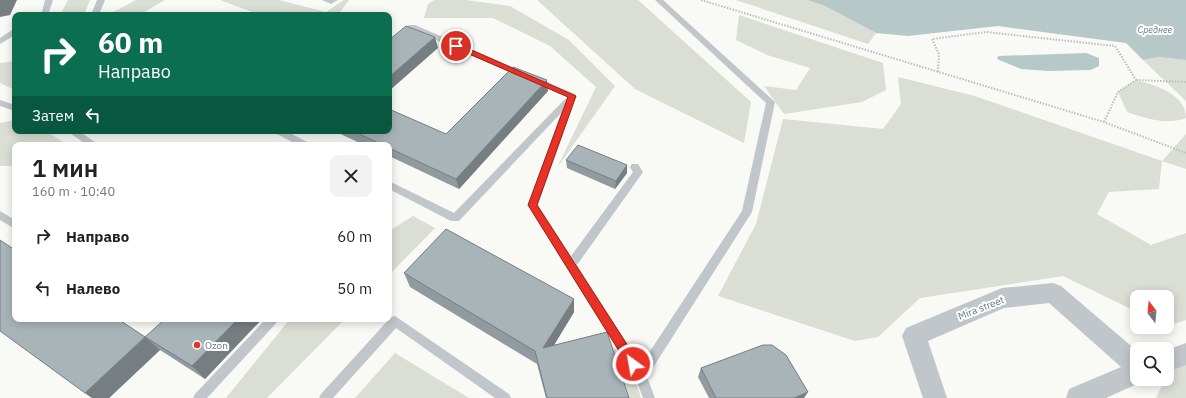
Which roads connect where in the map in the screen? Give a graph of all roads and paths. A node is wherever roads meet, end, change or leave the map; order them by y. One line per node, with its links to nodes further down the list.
1 (49, 0): 7 (lane)
2 (101, 0): 8 (lane)
3 (326, 0): 4 (lane)
4 (334, 0)
5 (659, 0): 34 (lane)
6 (701, 0): 12 (path)
7 (46, 12)
8 (96, 12)
9 (12, 34): 10 (lane)
10 (0, 41)
11 (392, 42): 15 (lane)
12 (938, 72): 13 (path); 18 (path)
13 (1136, 80): 14 (path); 18 (path)
14 (1186, 82)
15 (572, 96): 25 (lane); 28 (lane)
16 (0, 103): 17 (lane)
17 (12, 107)
18 (1104, 122): 23 (path)
19 (77, 134): 21 (lane)
20 (284, 134): 22 (lane)
21 (89, 142)
22 (300, 142)
23 (1186, 153)
24 (634, 167): 28 (lane)
25 (392, 186)
26 (0, 215): 27 (lane)
27 (12, 223)
28 (571, 265): 34 (lane)
29 (271, 322): 35 (lane)
30 (1186, 354): 31 (street)
31 (1174, 358)
32 (1130, 360): 39 (street, Mira street)
33 (1130, 375): 40 (street)
34 (641, 376): 38 (lane)
35 (199, 398)
36 (325, 398): 37 (lane)
37 (505, 398)
38 (649, 398)
39 (935, 398)
40 (1078, 398)

